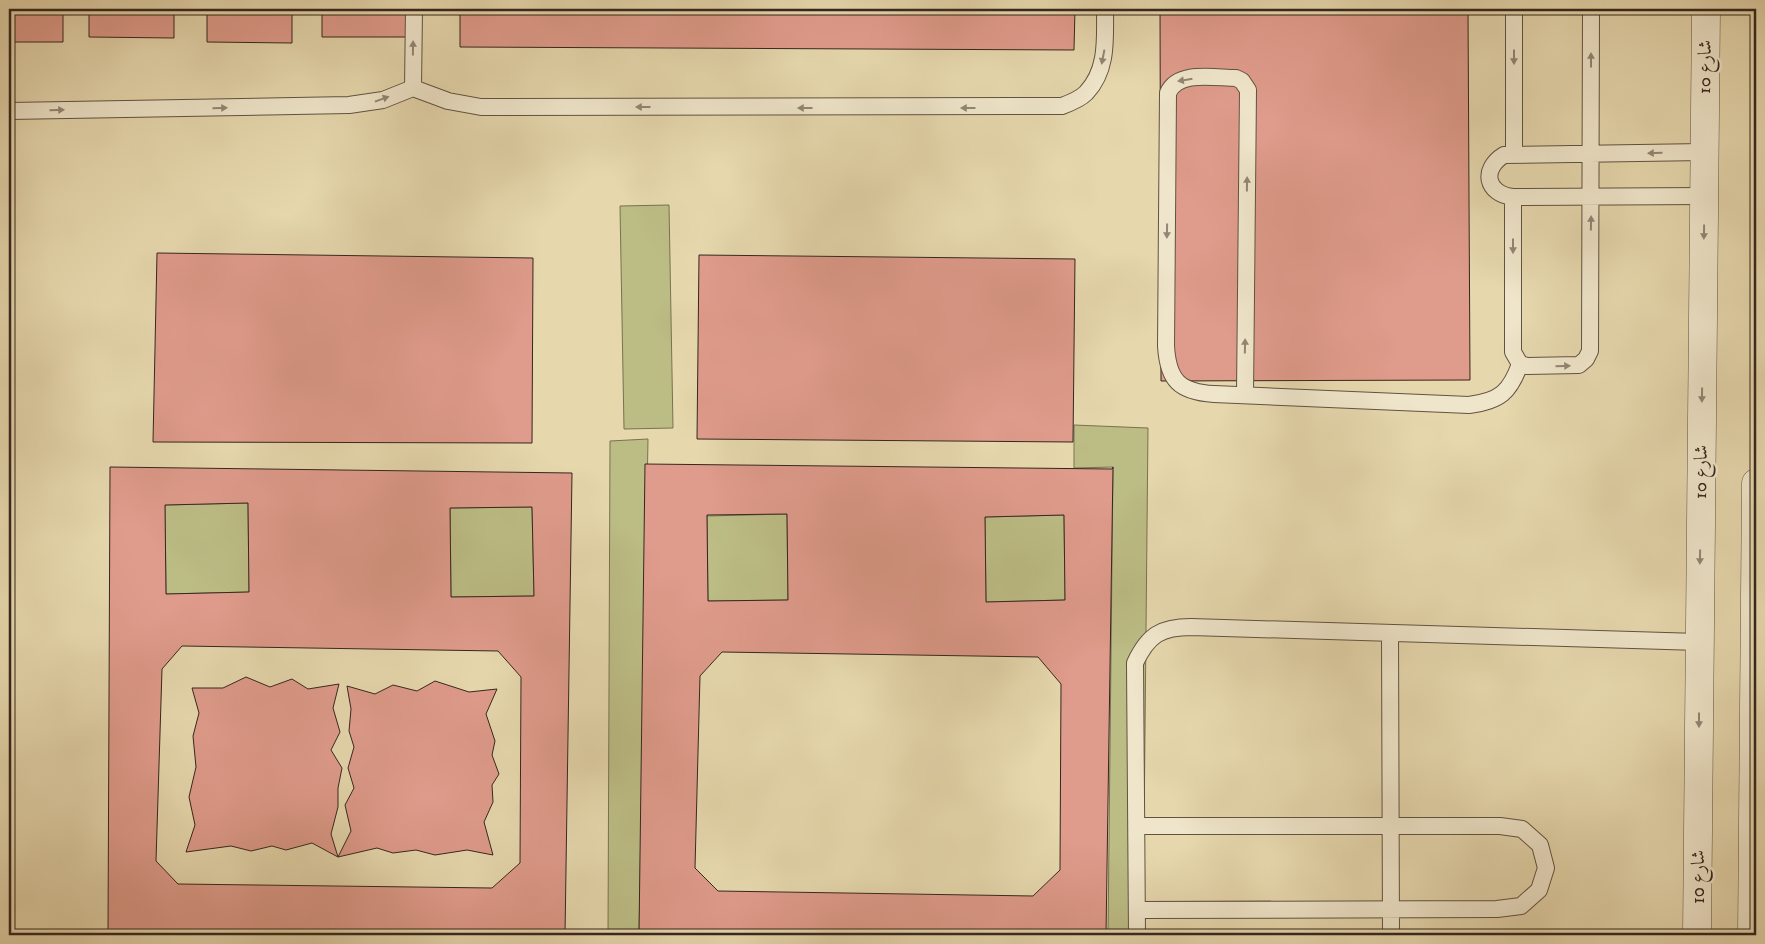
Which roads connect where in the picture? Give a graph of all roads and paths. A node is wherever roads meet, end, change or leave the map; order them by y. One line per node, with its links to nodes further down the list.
1 (414, 9): 6 (lane, one-way to 1)
2 (1106, 9): 6 (lane, one-way to 6)
3 (1514, 9): 10 (lane, one-way to 10)
4 (1590, 9): 9 (lane, one-way to 4)
5 (1706, 9): 8 (street, شارع 10)
6 (413, 88): 7 (lane, one-way to 6)
7 (9, 111)
8 (1704, 152): 9 (lane, one-way to 9); 12 (street, شارع 10)
9 (1592, 153): 10 (lane); 11 (lane)
10 (1514, 154): 13 (lane)
11 (1591, 196): 12 (lane); 13 (lane); 14 (lane, one-way to 11)
12 (1705, 196): 19 (street, شارع 10, one-way to 19)
13 (1513, 197): 14 (lane, one-way to 14)
14 (1520, 364): 15 (lane)
15 (1245, 395): 15 (lane, one-way to 15)
16 (1756, 483): 18 (street)
17 (1390, 633): 19 (lane); 20 (lane); 21 (lane)
18 (1755, 641): 27 (street)
19 (1699, 642): 26 (street, شارع 10, one-way to 26)
20 (1138, 826): 21 (lane); 23 (lane)
21 (1391, 827): 22 (lane); 22 (lane)
22 (1391, 909): 23 (lane); 25 (lane)
23 (1137, 910): 24 (lane)
24 (1137, 935)
25 (1391, 935)
26 (1697, 935)
27 (1752, 935)

